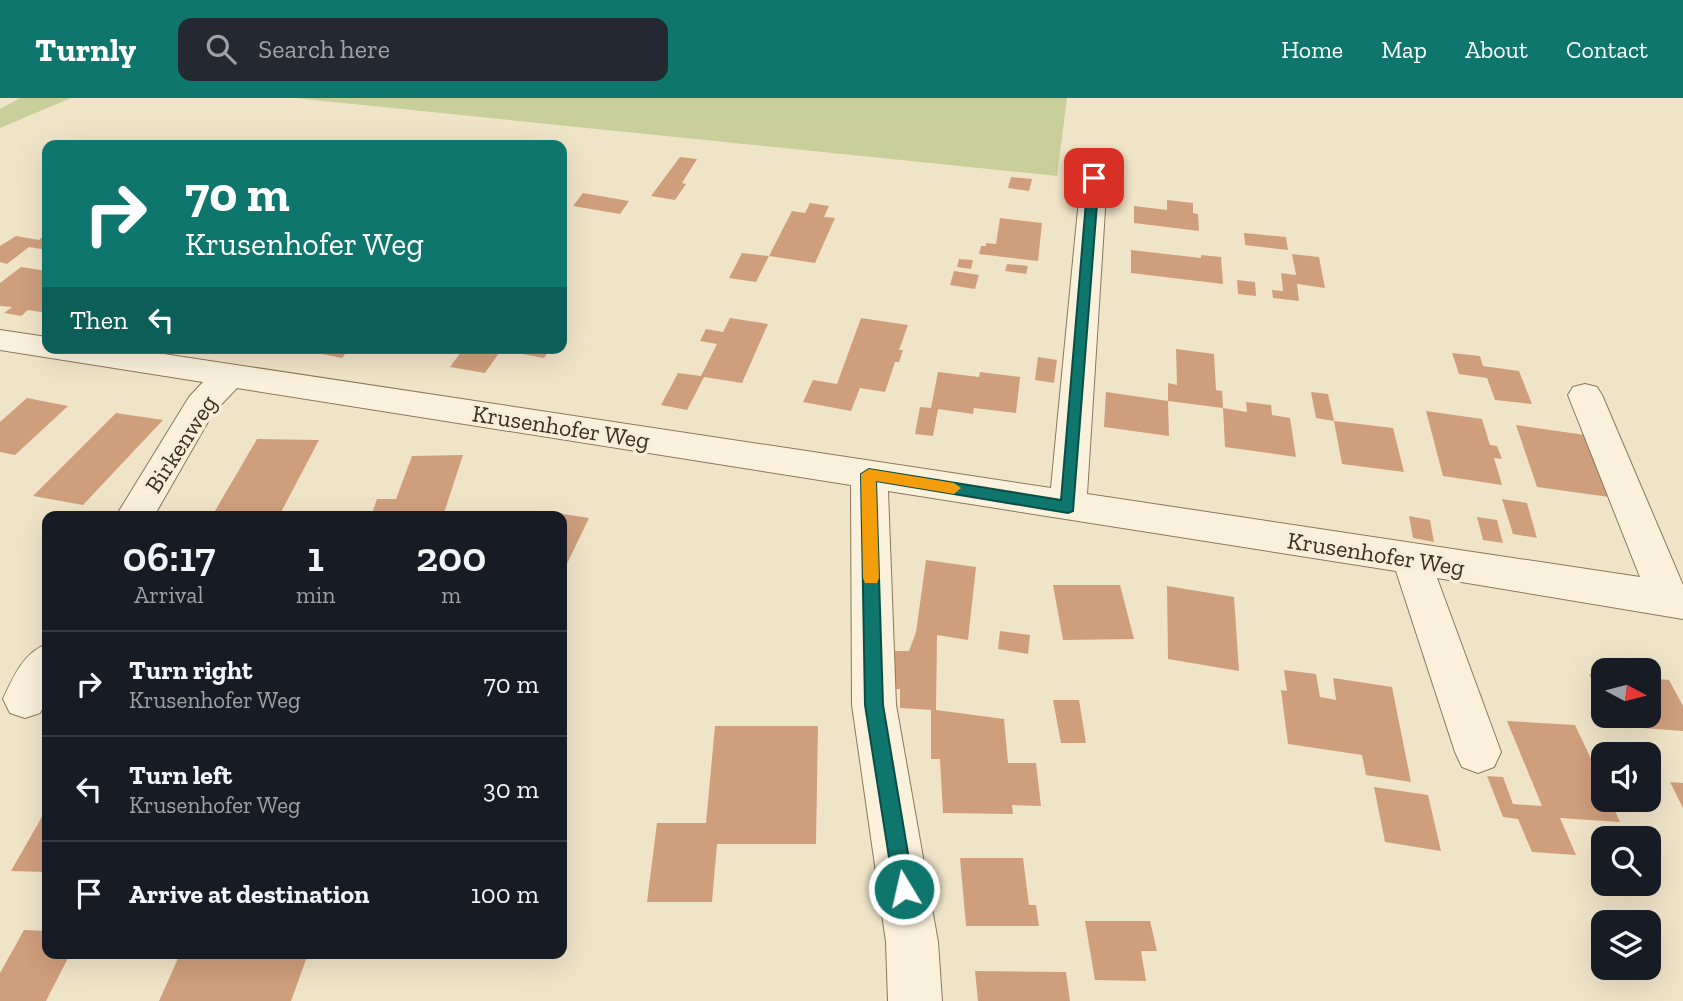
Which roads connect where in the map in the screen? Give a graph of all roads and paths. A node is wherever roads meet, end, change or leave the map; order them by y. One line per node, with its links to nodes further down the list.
1 (1094, 178): 8 (street)
2 (0, 340): 3 (street)
3 (42, 346)
4 (92, 354): 5 (street, Krusenhofer Weg)
5 (230, 375): 7 (street, Krusenhofer Weg); 9 (street, Birkenweg)
6 (1585, 395): 11 (street)
7 (869, 474): 8 (street, Krusenhofer Weg); 15 (street)
8 (1068, 507): 10 (street, Krusenhofer Weg)
9 (138, 511)
10 (1411, 559): 11 (street, Krusenhofer Weg); 14 (street)
11 (1676, 600)
12 (42, 670): 13 (street)
13 (25, 699)
14 (1478, 752)
15 (915, 1001)

